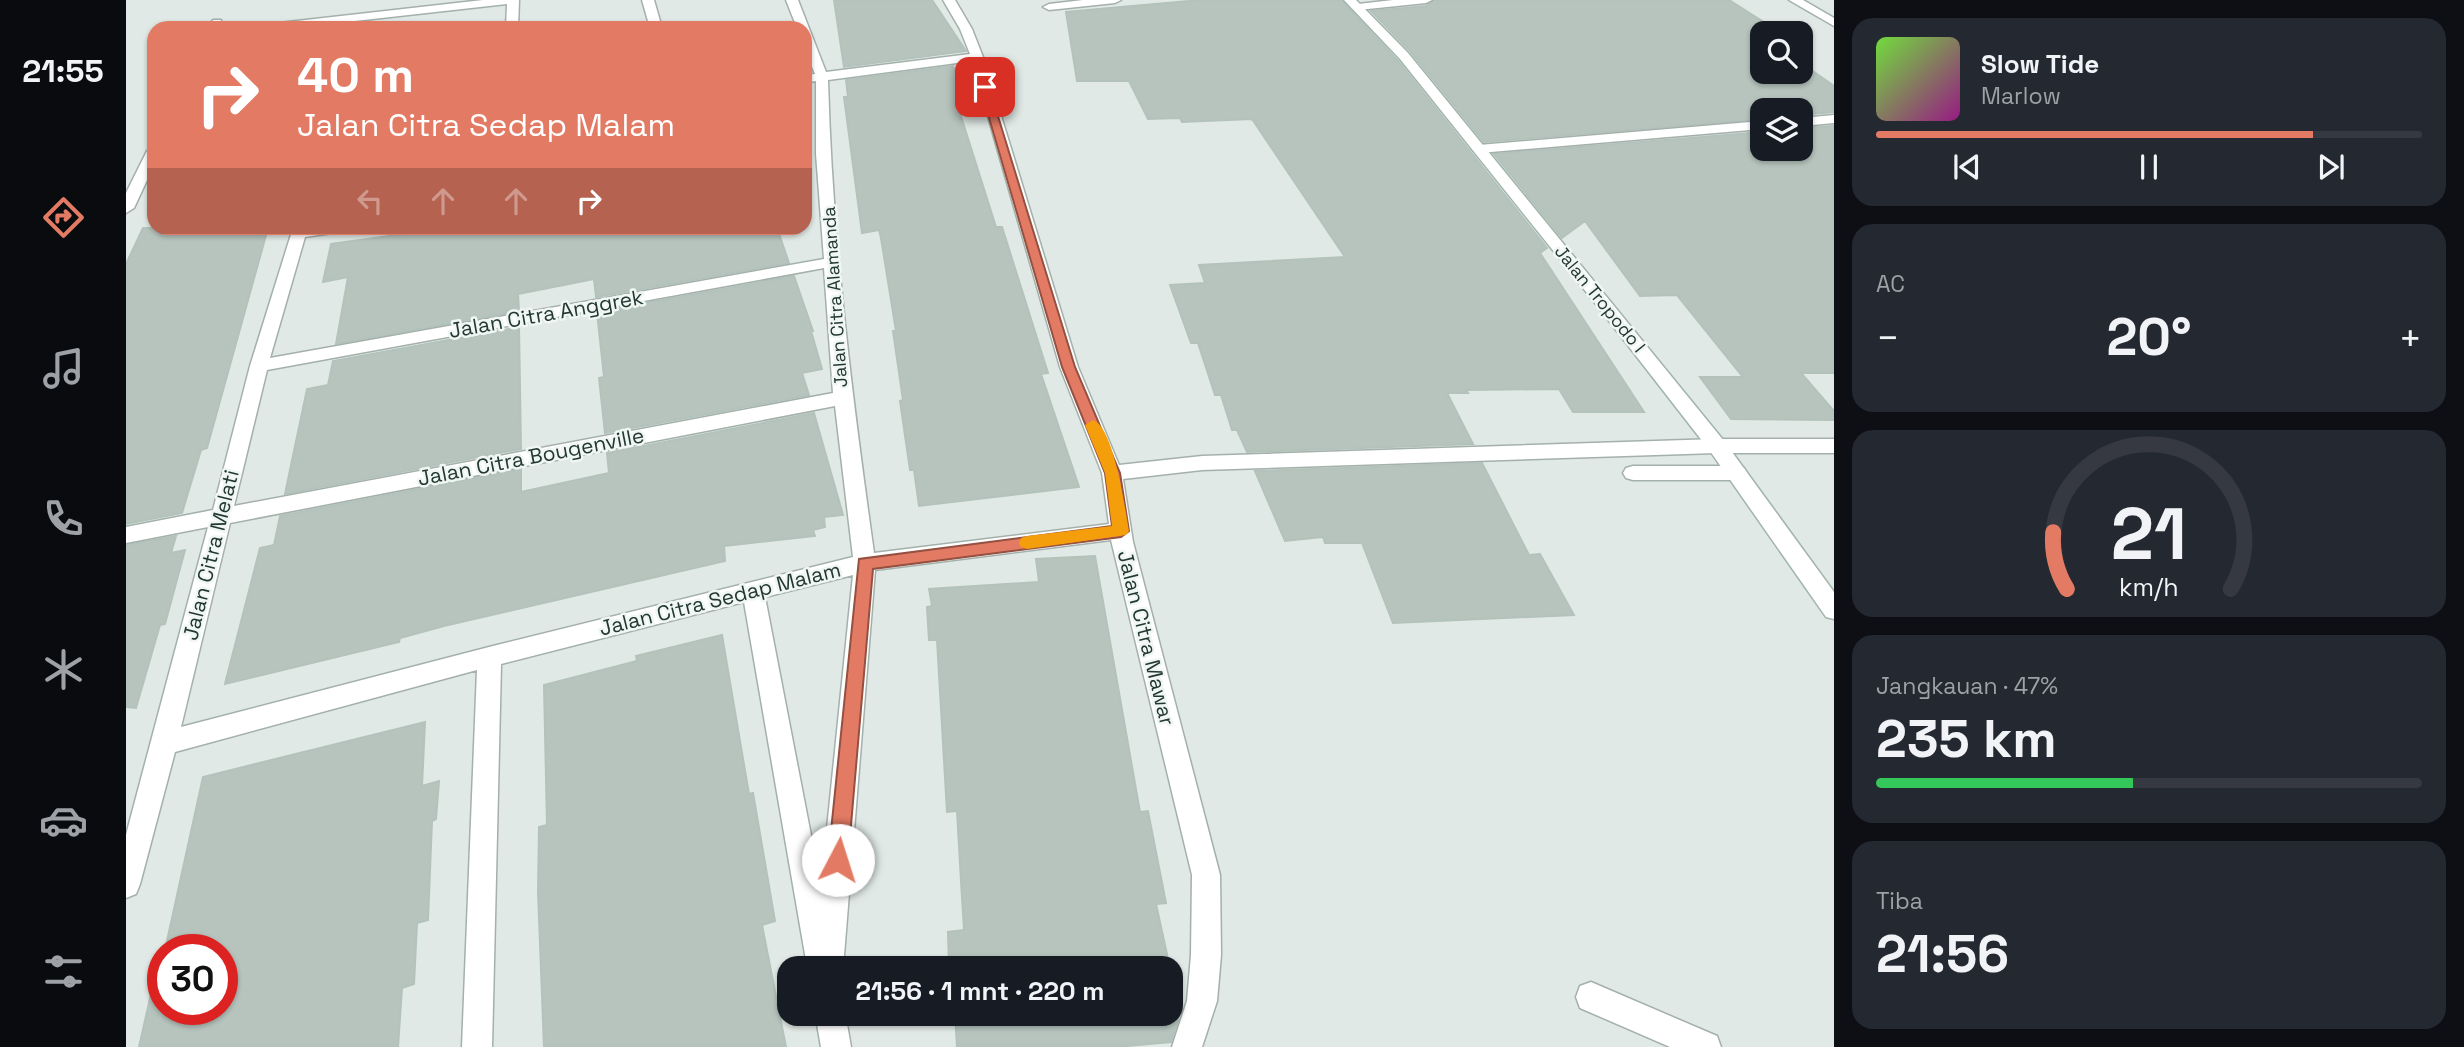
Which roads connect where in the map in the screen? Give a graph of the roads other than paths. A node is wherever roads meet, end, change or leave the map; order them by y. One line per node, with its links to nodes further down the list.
1 (513, 0): 10 (street); 11 (street)
2 (648, 0): 12 (street)
3 (792, 0): 13 (street)
4 (949, 0): 15 (street, Jalan Citra Mawar)
5 (1115, 0): 9 (street)
6 (1426, 0): 8 (street)
7 (1795, 0): 14 (street)
8 (1354, 3): 20 (street, Jalan Tropodo I)
9 (1049, 7)
10 (369, 21)
11 (512, 21)
12 (654, 21)
13 (800, 21)
14 (1834, 23)
15 (977, 57): 16 (street); 31 (street, Jalan Citra Mawar)
16 (814, 78): 21 (street, Jalan Citra Alamanda)
17 (1834, 119): 18 (street)
18 (1813, 121)
19 (1750, 126): 20 (street)
20 (1479, 149): 29 (street, Jalan Tropodo I)
21 (823, 154): 22 (street); 26 (street, Jalan Citra Alamanda)
22 (812, 156)
23 (147, 165): 24 (street)
24 (126, 208)
25 (298, 235): 27 (street, Jalan Citra Melati)
26 (832, 262): 27 (street, Jalan Citra Anggrek); 28 (street, Jalan Citra Alamanda)
27 (259, 366): 34 (street, Jalan Citra Melati)
28 (842, 398): 34 (street, Jalan Citra Bougenville); 37 (street, Jalan Citra Alamanda)
29 (1717, 446): 30 (street); 31 (street); 33 (street, Jalan Tropodo I)
30 (1834, 446)
31 (1112, 473): 35 (street, Jalan Citra Mawar)
32 (1633, 473): 33 (street)
33 (1737, 473): 39 (street, Jalan Tropodo I)
34 (220, 516): 36 (street, Jalan Citra Bougenville); 41 (street, Jalan Citra Melati)
35 (1121, 531): 37 (street, Jalan Citra Sedap Malam); 49 (street, Jalan Citra Mawar)
36 (126, 535)
37 (865, 563): 38 (street, Jalan Citra Sedap Malam); 44 (street, Jalan Citra Alamanda)
38 (753, 590): 40 (street, Jalan Citra Sedap Malam); 43 (street)
39 (1834, 610)
40 (489, 657): 41 (street, Jalan Citra Sedap Malam); 47 (street)
41 (165, 743): 42 (street, Jalan Citra Melati)
42 (126, 884)
43 (820, 956)
44 (829, 956)
45 (1591, 996): 50 (street)
46 (832, 1026): 48 (street)
47 (477, 1047)
48 (836, 1047)
49 (1187, 1047)
50 (1706, 1047)

